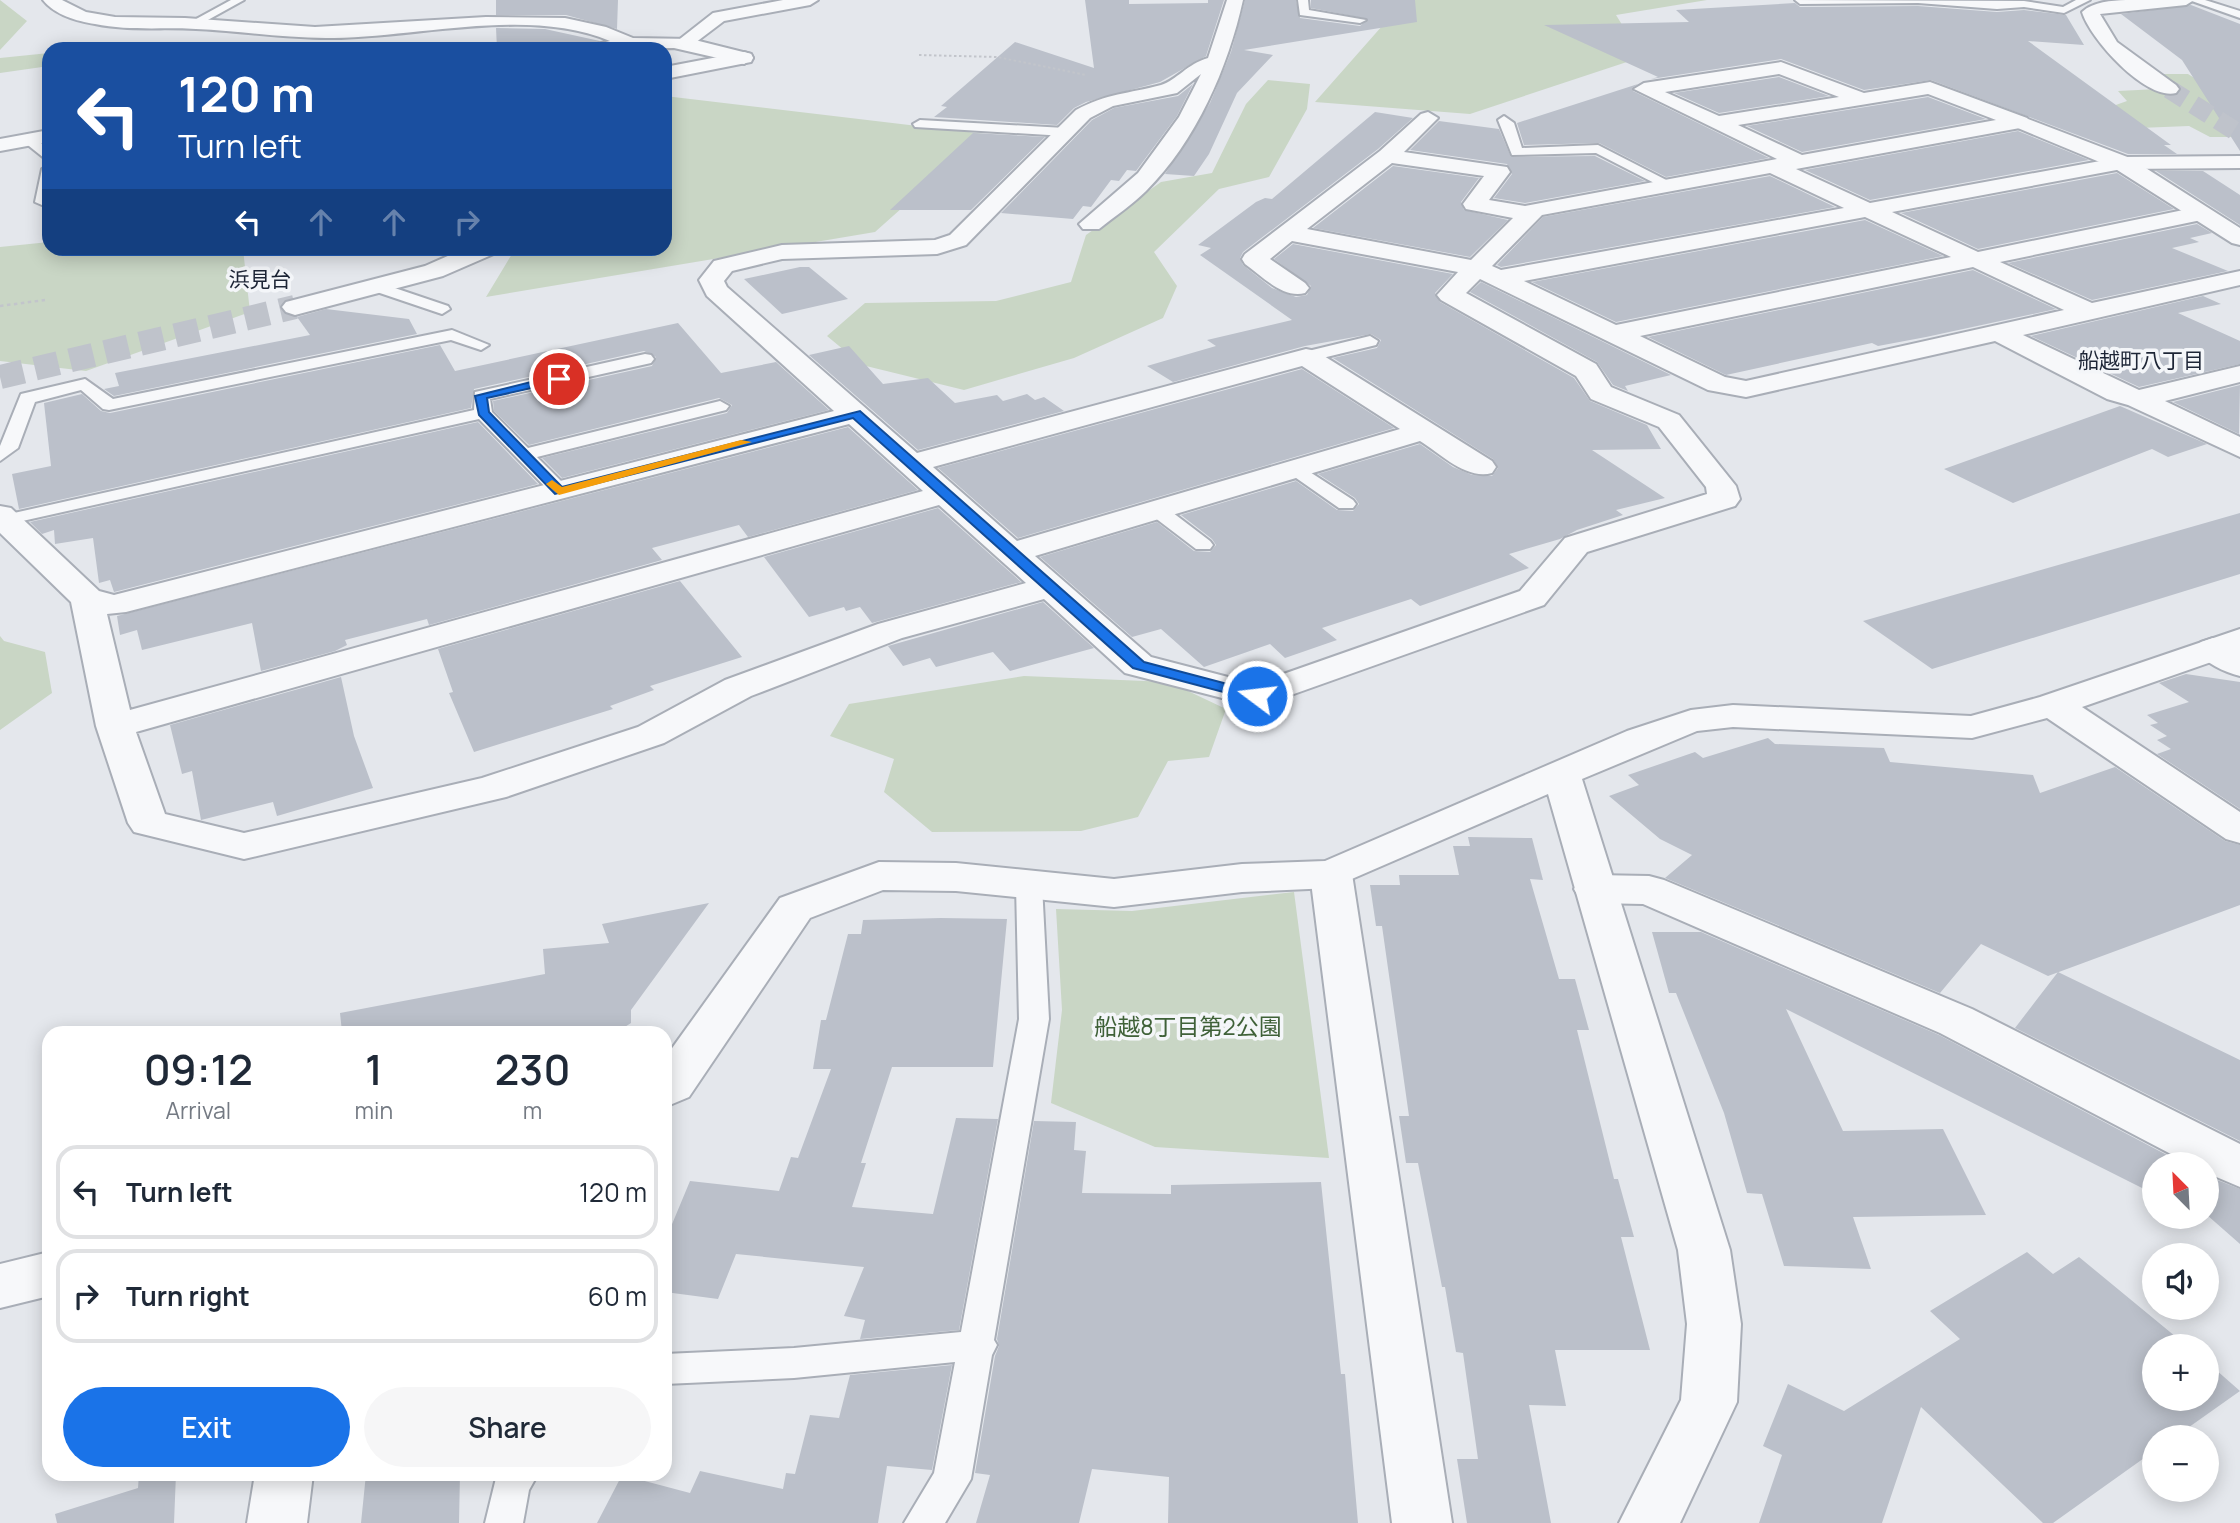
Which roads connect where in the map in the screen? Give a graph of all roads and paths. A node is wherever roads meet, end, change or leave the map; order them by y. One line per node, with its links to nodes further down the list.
1 (51, 0): 13 (street)
2 (239, 0): 13 (lane)
3 (810, 0): 16 (street)
4 (1235, 0): 18 (street)
5 (1303, 0): 12 (lane)
6 (1918, 0): 7 (lane); 10 (lane)
7 (2085, 0)
8 (2186, 0): 20 (street)
9 (2194, 0): 11 (lane)
10 (1800, 1)
11 (2240, 15)
12 (1360, 20)
13 (193, 24): 14 (street)
14 (626, 42)
15 (672, 42): 16 (street)
16 (685, 42): 19 (street)
17 (919, 55): 21 (path)
18 (1217, 61): 21 (street); 39 (street)
19 (672, 72)
20 (2169, 89)
21 (1158, 91): 28 (street)
22 (1862, 99): 25 (street); 26 (street); 26 (street)
23 (1427, 118): 31 (street)
24 (1504, 120): 35 (lane)
25 (2020, 122): 33 (street); 34 (street)
26 (1715, 123): 34 (street)
27 (920, 124): 28 (lane)
28 (1065, 132): 65 (street)
29 (39, 138): 30 (street)
30 (0, 145)
31 (1388, 156): 37 (street); 40 (street)
32 (2240, 162): 33 (street)
33 (2122, 163): 36 (street); 38 (street)
34 (1786, 164): 35 (street); 36 (street)
35 (1669, 185): 37 (street)
36 (1865, 209): 43 (street); 44 (street)
37 (1529, 214): 44 (street)
38 (2199, 214): 41 (street); 43 (street)
39 (1091, 224)
40 (1288, 233): 44 (street); 47 (street)
41 (2240, 238)
42 (470, 256): 46 (street)
43 (1974, 259): 52 (street); 53 (street)
44 (1489, 273): 53 (street); 80 (street)
45 (2240, 278): 52 (street)
46 (377, 286): 50 (street); 51 (lane)
47 (1296, 288)
48 (44, 300): 49 (path)
49 (0, 306)
50 (295, 307)
51 (442, 309)
52 (2090, 312): 54 (street)
53 (1616, 333): 54 (street)
54 (1999, 333): 62 (street)
55 (1370, 341): 58 (lane)
56 (481, 345): 68 (lane)
57 (598, 351): 60 (lane)
58 (1306, 357): 66 (street); 70 (street)
59 (645, 359): 60 (lane)
60 (611, 366): 64 (lane)
61 (2240, 374): 62 (street)
62 (2138, 399): 67 (street)
63 (720, 407): 69 (lane)
64 (483, 413): 69 (lane); 77 (lane)
65 (856, 414): 70 (street); 73 (street)
66 (1423, 431): 71 (street); 72 (street)
67 (2240, 448)
68 (0, 455)
69 (524, 455): 73 (lane)
70 (911, 464): 74 (street)
71 (1480, 467)
72 (1296, 469): 75 (lane); 76 (street)
73 (559, 491): 81 (street)
74 (945, 494): 79 (street); 84 (street)
75 (1346, 505)
76 (1157, 510): 78 (lane); 79 (street)
77 (2, 518): 81 (street)
78 (1203, 545)
79 (1012, 553): 80 (street)
80 (1051, 587): 84 (street)
81 (87, 599): 84 (street)
82 (2231, 651): 83 (street)
83 (2053, 705): 85 (street); 86 (street)
84 (115, 726)
85 (1561, 774): 87 (street); 89 (street)
86 (2240, 830)
87 (1331, 874): 88 (street); 101 (street)
88 (1029, 885): 90 (street); 94 (lane)
89 (1595, 889): 91 (street); 102 (street)
90 (672, 1084)
91 (2240, 1167)
92 (42, 1276): 93 (street)
93 (0, 1286)
94 (979, 1345): 95 (lane); 100 (lane)
95 (672, 1369)
96 (283, 1481): 98 (street)
97 (513, 1481): 99 (lane)
98 (277, 1523)
99 (504, 1523)
100 (923, 1523)
101 (1422, 1523)
102 (1649, 1523)

